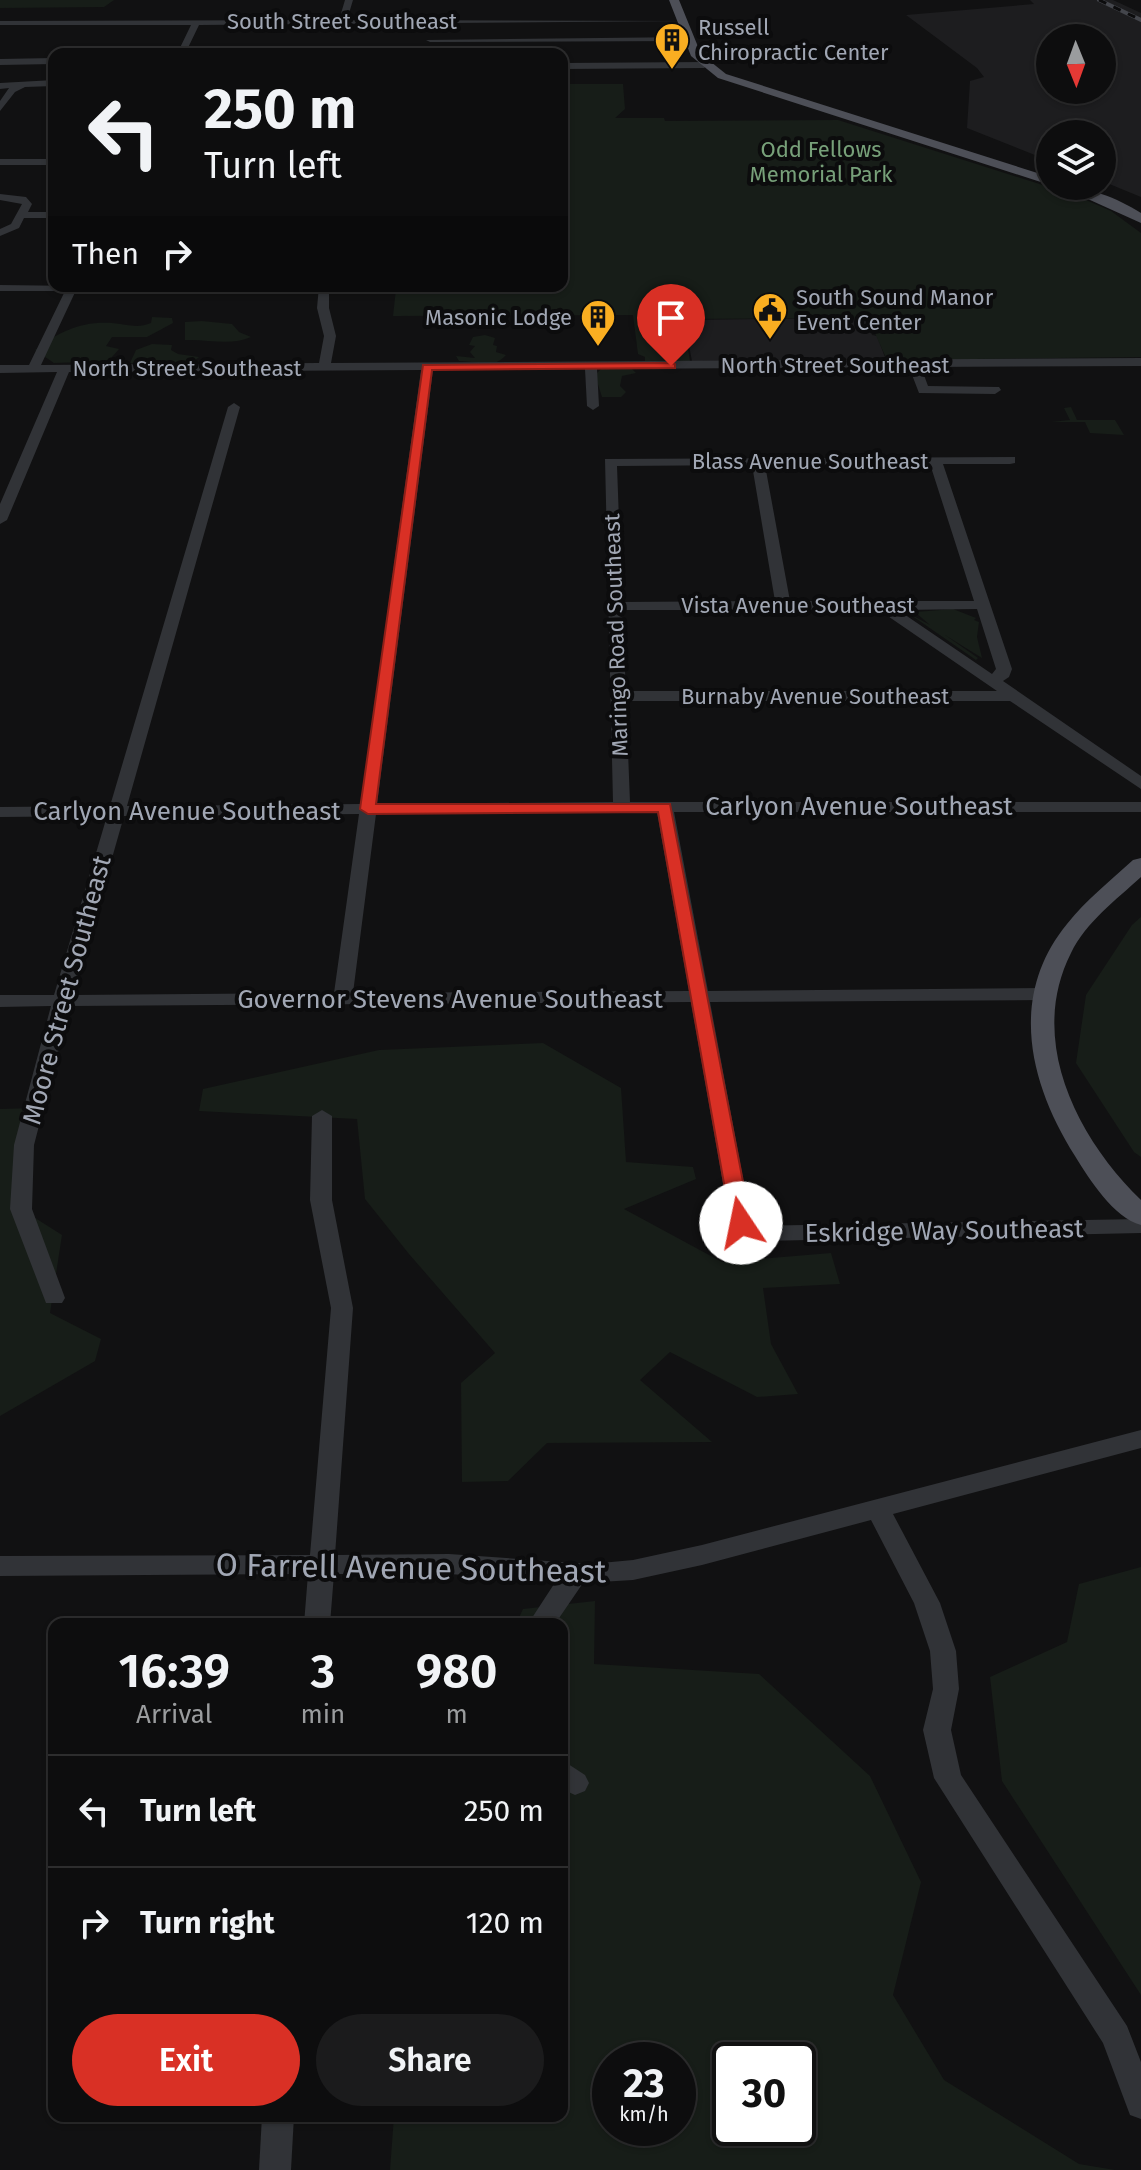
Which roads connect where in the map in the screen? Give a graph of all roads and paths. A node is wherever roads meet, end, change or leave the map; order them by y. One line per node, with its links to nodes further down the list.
1 (349, 0): 3 (street)
2 (674, 0): 5 (main road)
3 (338, 21): 4 (street, South Street Southeast); 7 (street, South Street Southeast); 13 (street)
4 (432, 21): 5 (street, South Street Southeast); 11 (street)
5 (683, 21): 10 (main road)
6 (95, 22): 7 (street, South Street Southeast); 8 (street, South Street Southeast); 9 (street)
7 (196, 22): 12 (street)
8 (0, 23)
9 (88, 34)
10 (689, 39): 11 (street); 17 (main road)
11 (430, 40): 14 (street)
12 (184, 48)
13 (326, 48)
14 (429, 48)
15 (0, 60): 16 (street)
16 (48, 60)
17 (704, 65): 18 (street); 25 (main road)
18 (568, 66)
19 (48, 84): 21 (street)
20 (0, 86): 21 (street)
21 (21, 87): 22 (street)
22 (0, 108)
23 (0, 162): 24 (street)
24 (48, 162)
25 (1036, 177)
26 (0, 197): 28 (street)
27 (1103, 200): 30 (main road)
28 (22, 215): 29 (street); 31 (street)
29 (48, 215)
30 (1141, 219)
31 (0, 233)
32 (48, 287): 33 (street)
33 (0, 288)
34 (70, 292): 42 (street)
35 (324, 292): 40 (street)
36 (1141, 362): 37 (street, North Street Southeast)
37 (914, 365): 38 (street, North Street Southeast); 44 (street)
38 (591, 366): 39 (street, North Street Southeast); 45 (street)
39 (427, 367): 40 (street, North Street Southeast); 63 (street)
40 (324, 368): 43 (street, North Street Southeast)
41 (0, 369): 42 (street, North Street Southeast)
42 (33, 369): 43 (street, North Street Southeast)
43 (64, 369): 51 (street)
44 (995, 390)
45 (593, 406)
46 (234, 407): 64 (street, Moore Street Southeast)
47 (935, 460): 48 (street, Blass Avenue Southeast); 49 (street, Blass Avenue Southeast); 54 (street)
48 (1010, 460)
49 (758, 461): 50 (street, Blass Avenue Southeast); 52 (street)
50 (610, 462): 55 (street, Maringo Road Southeast)
51 (1, 515)
52 (783, 605): 53 (street, Vista Avenue Southeast); 55 (street, Vista Avenue Southeast)
53 (882, 605): 54 (street, Vista Avenue Southeast); 56 (street)
54 (981, 605): 56 (street)
55 (614, 606): 57 (street, Maringo Road Southeast)
56 (992, 681): 58 (street)
57 (617, 696): 58 (street, Burnaby Avenue Southeast); 60 (street, Maringo Road Southeast)
58 (1013, 696): 59 (street)
59 (1141, 784)
60 (622, 807): 61 (street, Carlyon Avenue Southeast); 63 (street, Carlyon Avenue Southeast)
61 (665, 807): 62 (street, Carlyon Avenue Southeast); 68 (street)
62 (1141, 807)
63 (368, 809): 64 (street, Carlyon Avenue Southeast); 69 (street)
64 (117, 811): 65 (street, Carlyon Avenue Southeast); 71 (street, Moore Street Southeast)
65 (0, 812)
66 (1141, 865): 67 (main road)
67 (1044, 994): 68 (street, Governor Stevens Avenue Southeast); 73 (main road)
68 (698, 997): 69 (street, Governor Stevens Avenue Southeast); 74 (street, Eskridge Way Southeast)
69 (343, 1000): 71 (street, Governor Stevens Avenue Southeast)
70 (0, 1001): 71 (street, Governor Stevens Avenue Southeast)
71 (62, 1001): 75 (street, Moore Street Southeast)
72 (322, 1116): 78 (street)
73 (1141, 1216)
74 (1141, 1226)
75 (54, 1298)
76 (1141, 1439): 77 (street, O Farrell Avenue Southeast)
77 (877, 1508): 80 (street, O Farrell Avenue Southeast); 83 (street)
78 (324, 1564): 79 (street, O Farrell Avenue Southeast); 80 (street, O Farrell Avenue Southeast); 81 (street)
79 (0, 1566)
80 (576, 1573): 82 (street)
81 (318, 1618)
82 (545, 1618)
83 (1141, 2104)
84 (278, 2122): 85 (street)
85 (275, 2170)

